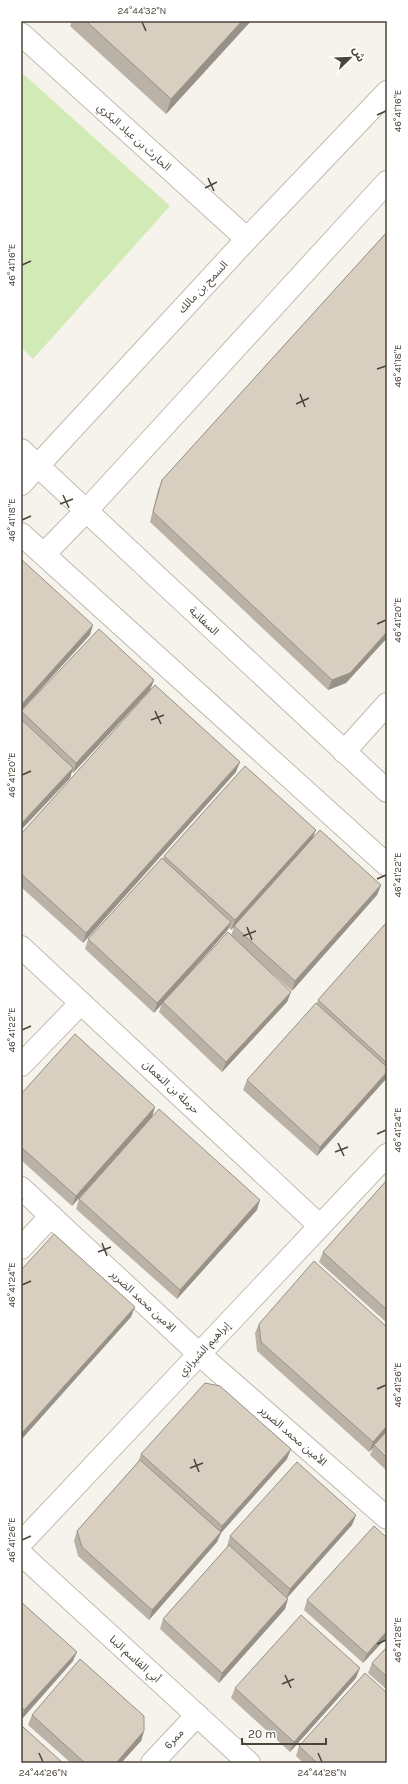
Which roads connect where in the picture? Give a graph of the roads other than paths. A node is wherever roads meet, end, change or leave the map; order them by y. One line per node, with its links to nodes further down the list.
1 (21, 34): 4 (street, الحارث بن عباد البكري)
2 (387, 92): 4 (street, السمح بن مالك)
3 (387, 182): 8 (street)
4 (247, 239): 6 (street, السمح بن مالك)
5 (21, 450): 6 (street, السفانية)
6 (38, 466): 7 (street, السمح بن مالك); 8 (street, السفانية)
7 (21, 484)
8 (87, 510): 10 (street); 12 (street, السفانية)
9 (21, 534): 10 (street)
10 (44, 554): 14 (street)
11 (387, 704): 12 (street)
12 (344, 752): 13 (street, السفانية)
13 (387, 791)
14 (387, 865)
15 (21, 948): 16 (street, حرملة بن النعمان)
16 (81, 1003): 17 (street); 21 (street, حرملة بن النعمان)
17 (21, 1065)
18 (387, 1155): 21 (street, إبراهيم الشيرازي)
19 (21, 1188): 20 (street, الامين محمد الضرير)
20 (51, 1216): 22 (street); 23 (street, الامين محمد الضرير)
21 (320, 1226): 23 (street, إبراهيم الشيرازي)
22 (21, 1248)
23 (200, 1354): 24 (street, الأمين محمد الضرير); 25 (street, إبراهيم الشيرازي)
24 (387, 1518)
25 (21, 1543)
26 (21, 1554): 27 (street, أبي القاسم البنا)
27 (197, 1715): 28 (street, ممر6); 29 (street, أبي القاسم البنا)
28 (152, 1763)
29 (249, 1763)

